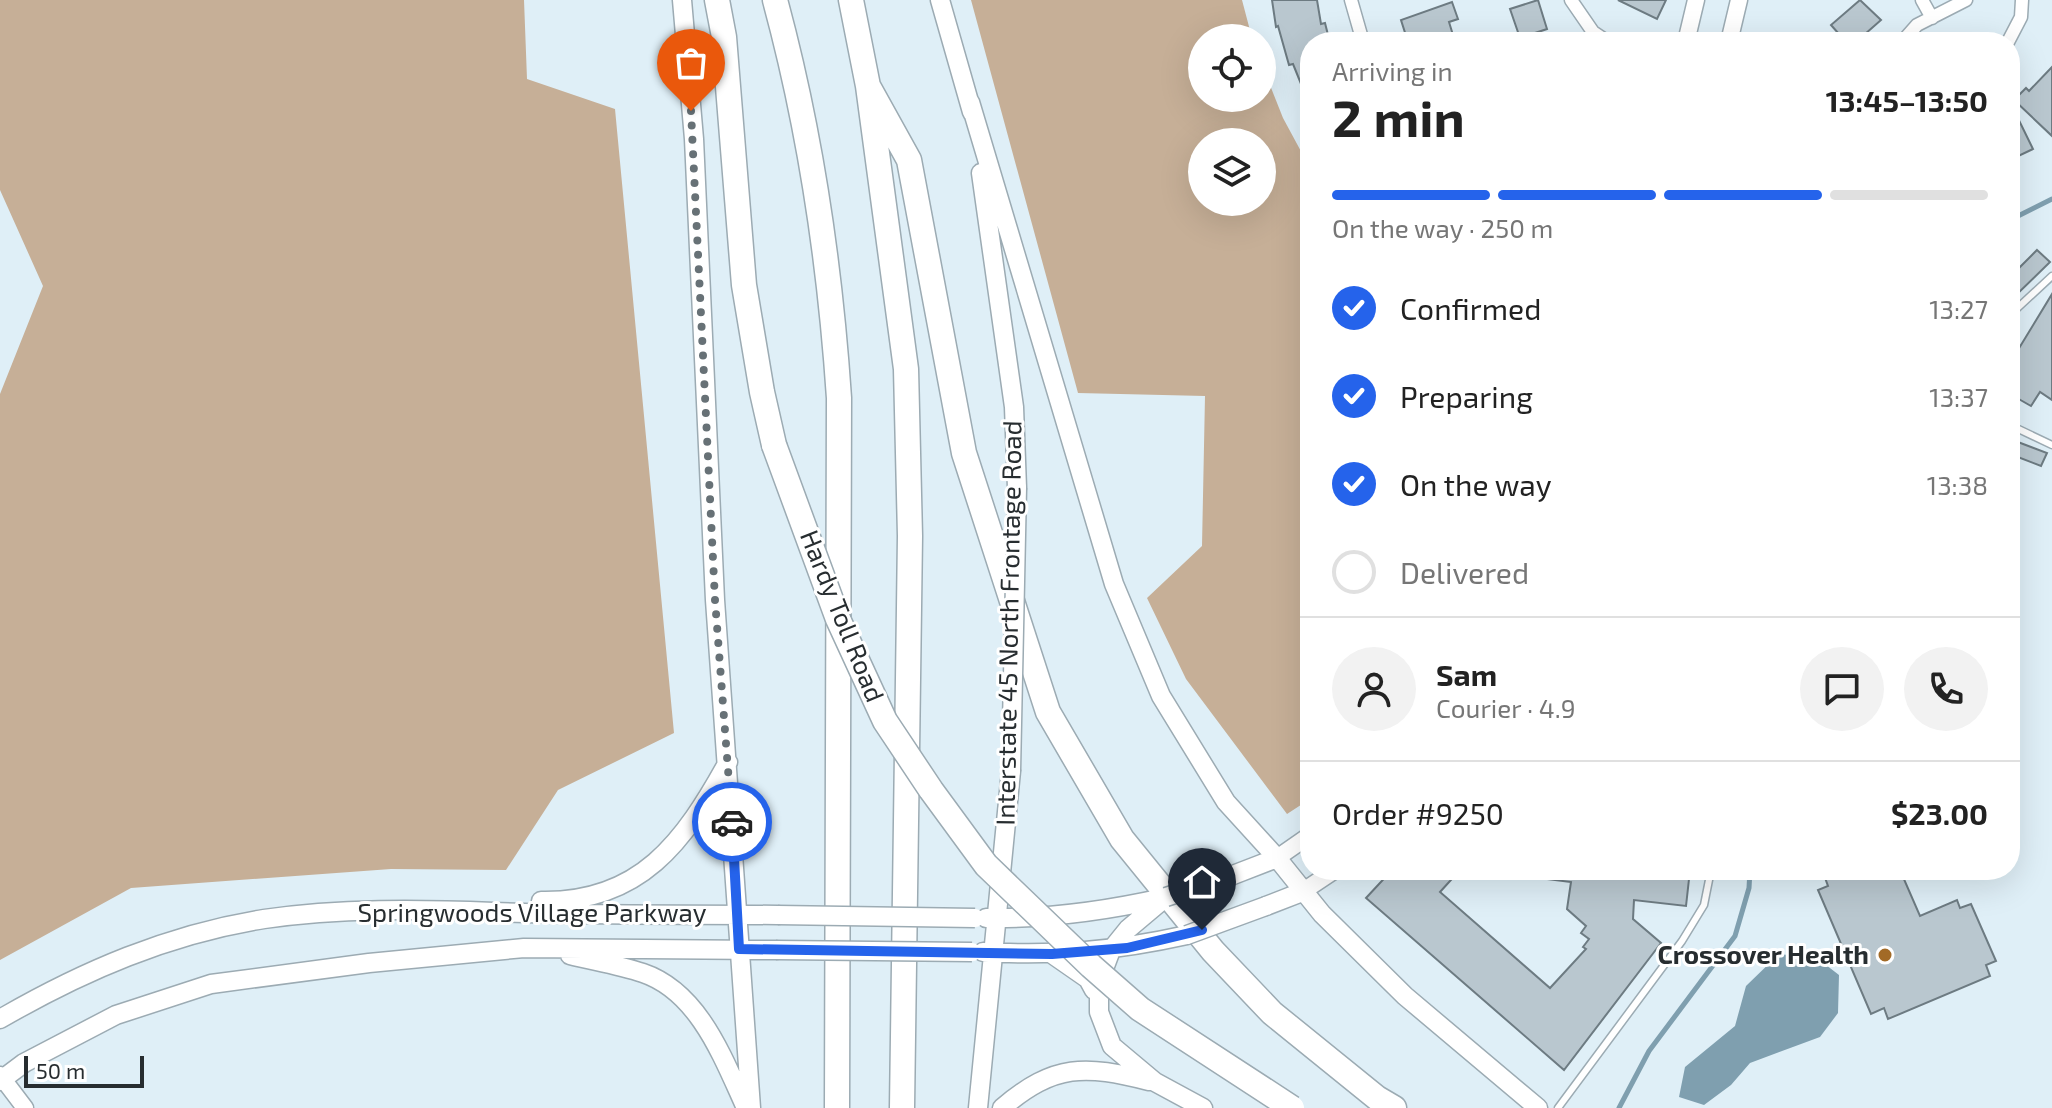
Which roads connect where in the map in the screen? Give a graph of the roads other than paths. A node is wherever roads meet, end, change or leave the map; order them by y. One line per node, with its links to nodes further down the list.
1 (682, 0): 26 (main road)
2 (717, 0): 52 (highway, Hardy Toll Road, bridge)
3 (775, 0): 47 (highway)
4 (851, 0): 20 (highway)
5 (940, 0): 21 (main road, Interstate 45 North Frontage Road)
6 (1351, 0): 14 (street)
7 (1571, 0): 15 (street)
8 (1696, 0): 16 (street)
9 (1739, 0): 17 (street)
10 (1922, 0): 13 (street)
11 (1966, 0): 13 (street)
12 (2022, 0): 19 (street)
13 (1932, 18): 18 (street)
14 (1360, 32)
15 (1593, 32)
16 (1688, 32)
17 (1731, 32)
18 (1911, 32)
19 (2013, 32)
20 (868, 86): 48 (highway); 53 (highway)
21 (970, 102): 28 (main road); 35 (main road, Interstate 45 North Frontage Road, bridge)
22 (2052, 276): 23 (lane)
23 (2020, 306)
24 (2020, 430): 25 (lane)
25 (2052, 445)
26 (728, 762): 33 (main road); 34 (main road)
27 (1300, 842): 28 (street, Springwoods Village Parkway)
28 (1277, 858): 31 (main road); 32 (main road, Springwoods Village Parkway, bridge)
29 (1320, 880): 31 (street, Springwoods Village Parkway)
30 (1709, 880): 55 (lane)
31 (1302, 892): 36 (main road, Springwoods Village Parkway, bridge); 54 (main road)
32 (1166, 897): 35 (main road, Springwoods Village Parkway); 36 (main road)
33 (468, 910): 34 (main road, Springwoods Village Parkway); 42 (main road, Springwoods Village Parkway)
34 (737, 915): 35 (main road, Springwoods Village Parkway, bridge); 38 (main road)
35 (997, 918): 39 (main road, Interstate 45 North Frontage Road)
36 (1122, 942): 40 (main road, Springwoods Village Parkway); 41 (main road)
37 (544, 948): 38 (main road, Springwoods Village Parkway); 43 (main road, Springwoods Village Parkway); 46 (main road)
38 (739, 949): 39 (main road, Springwoods Village Parkway, bridge); 46 (main road)
39 (992, 953): 40 (main road, Springwoods Village Parkway); 49 (main road, Interstate 45 North Frontage Road)
40 (1052, 954): 41 (main road)
41 (1099, 1000): 44 (main road)
42 (0, 1019)
43 (1, 1078): 45 (street)
44 (1155, 1082): 50 (main road); 51 (main road)
45 (25, 1108)
46 (748, 1108)
47 (837, 1108)
48 (902, 1108)
49 (978, 1108)
50 (1002, 1108)
51 (1203, 1108)
52 (1292, 1108)
53 (1394, 1108)
54 (1538, 1108)
55 (1558, 1108)

